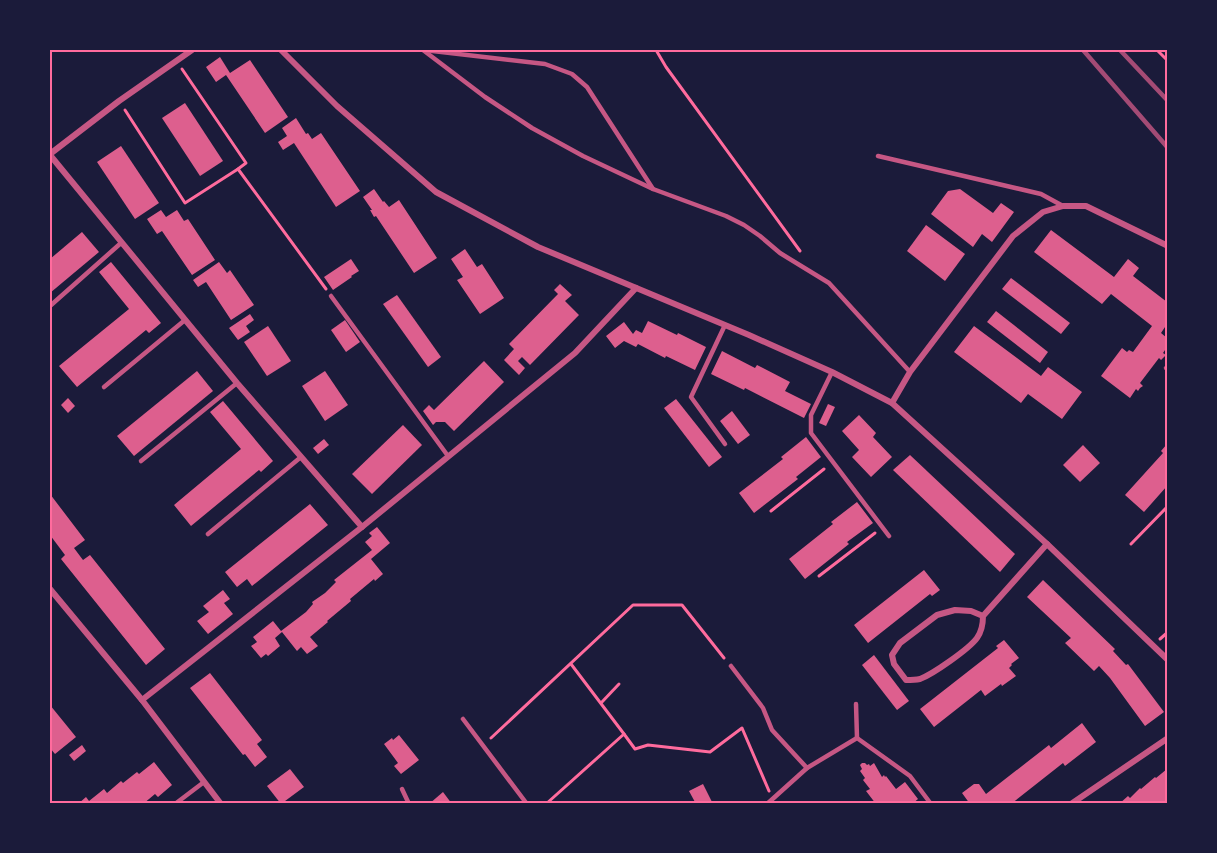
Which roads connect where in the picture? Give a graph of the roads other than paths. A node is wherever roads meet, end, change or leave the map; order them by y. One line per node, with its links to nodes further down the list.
1 (192, 50): 4 (street)
2 (281, 50): 10 (street)
3 (424, 50): 6 (lane); 6 (lane)
4 (50, 154): 8 (street)
5 (878, 156): 7 (lane)
6 (653, 189): 16 (lane)
7 (1063, 206): 9 (street); 16 (street)
8 (121, 243): 12 (lane); 13 (street)
9 (1167, 246)
10 (636, 288): 14 (street); 21 (street)
11 (331, 296): 21 (lane)
12 (50, 306)
13 (185, 320): 17 (street); 18 (lane)
14 (725, 325): 15 (street); 20 (lane)
15 (832, 372): 19 (street); 26 (lane)
16 (910, 372): 19 (street)
17 (237, 383): 22 (street); 23 (lane)
18 (104, 387)
19 (892, 403): 27 (street)
20 (725, 444)
21 (448, 456): 24 (street)
22 (301, 457): 24 (street); 25 (lane)
23 (141, 461)
24 (362, 527): 32 (street)
25 (208, 534)
26 (889, 536)
27 (1047, 544): 29 (street); 30 (street)
28 (50, 589): 32 (street)
29 (983, 616): 29 (street)
30 (1167, 660)
31 (731, 666): 37 (lane)
32 (142, 700): 38 (street)
33 (856, 704): 35 (lane)
34 (463, 719): 43 (lane)
35 (857, 738): 37 (lane); 45 (lane)
36 (1167, 738): 46 (street)
37 (807, 768): 44 (lane)
38 (204, 782): 40 (lane); 41 (street)
39 (402, 789): 42 (lane)
40 (175, 804)
41 (222, 804)
42 (409, 804)
43 (527, 804)
44 (767, 804)
45 (931, 804)
46 (1071, 804)

